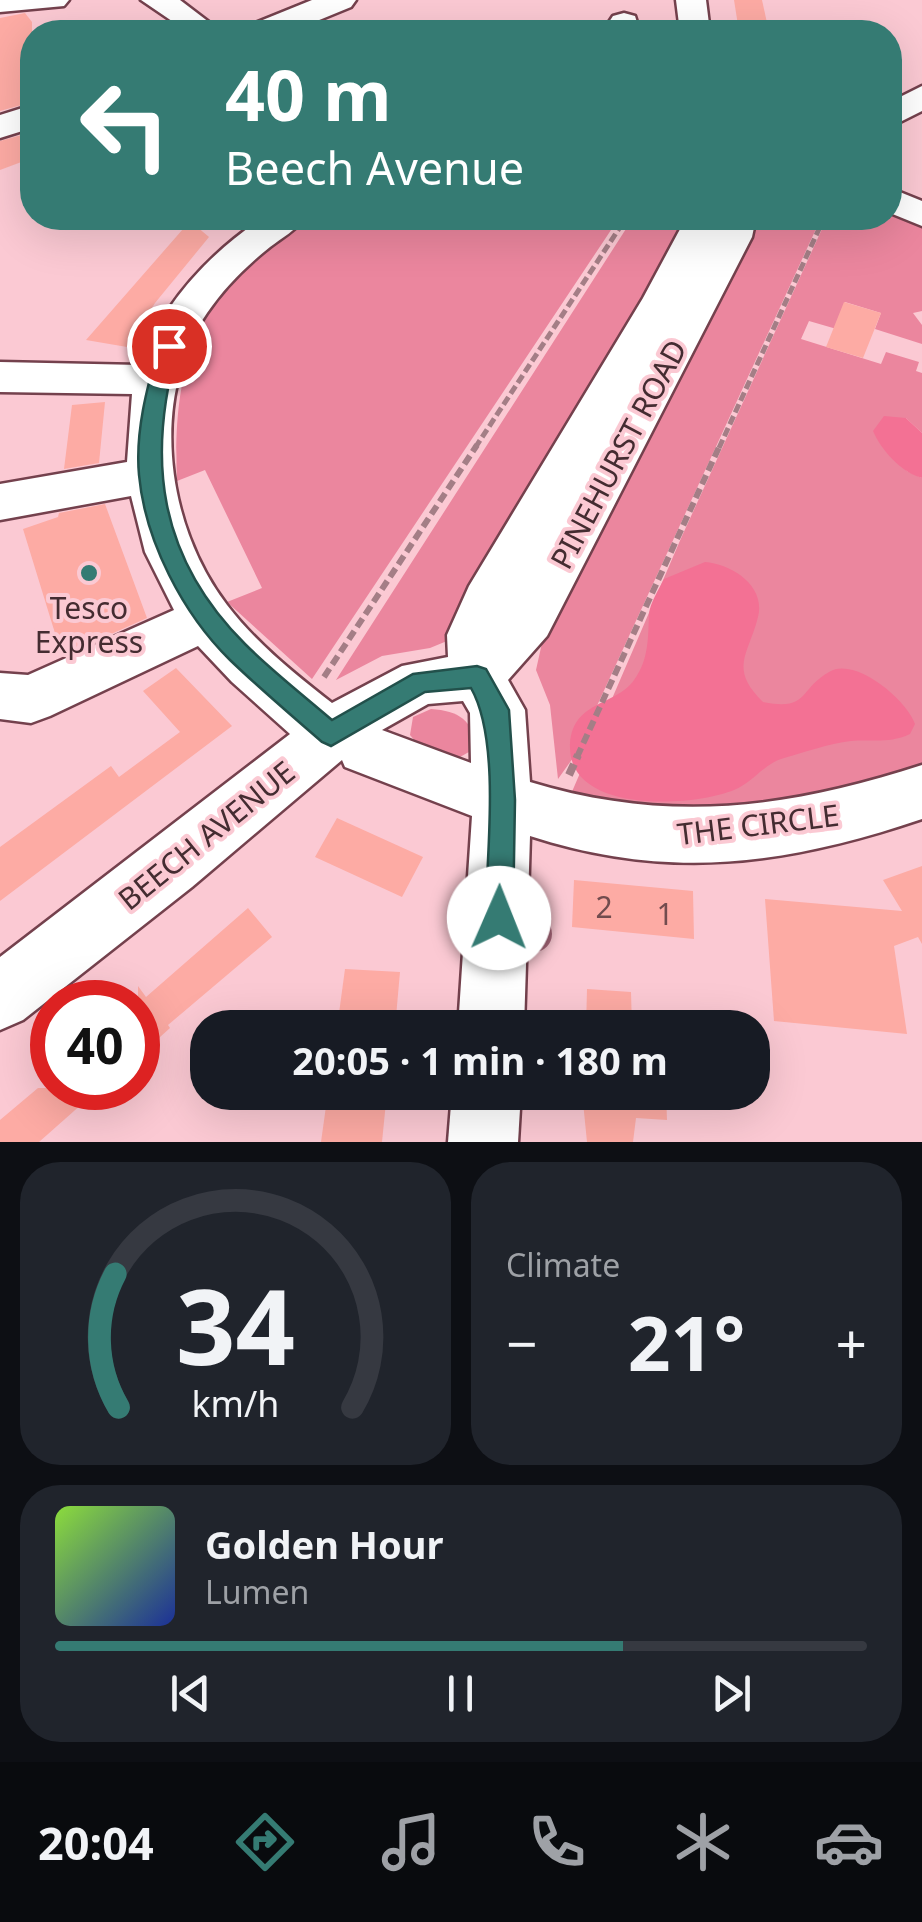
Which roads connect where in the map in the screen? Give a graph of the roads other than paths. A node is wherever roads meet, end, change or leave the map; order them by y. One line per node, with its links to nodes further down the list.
1 (54, 0): 4 (street)
2 (156, 0): 5 (street)
3 (340, 0): 6 (main road)
4 (0, 3)
5 (188, 20)
6 (291, 20)
7 (270, 230): 12 (street, THE CIRCLE)
8 (699, 230): 10 (street, PINEHURST ROAD)
9 (735, 230): 10 (street, PINEHURST ROAD)
10 (652, 352): 16 (street, PINEHURST ROAD)
11 (0, 378): 12 (street)
12 (157, 380): 13 (street, THE CIRCLE)
13 (150, 474): 14 (street); 15 (street, THE CIRCLE)
14 (0, 502)
15 (207, 618): 17 (street); 18 (street, THE CIRCLE)
16 (477, 676): 18 (street, BEECH AVENUE); 20 (street, PINEHURST ROAD)
17 (0, 696)
18 (331, 730): 20 (street, THE CIRCLE); 21 (street, BEECH AVENUE)
19 (922, 792): 20 (street, THE CIRCLE)
20 (502, 800): 22 (street, PINEHURST ROAD)
21 (0, 997)
22 (492, 1010)
23 (486, 1110): 24 (street)
24 (483, 1142)

